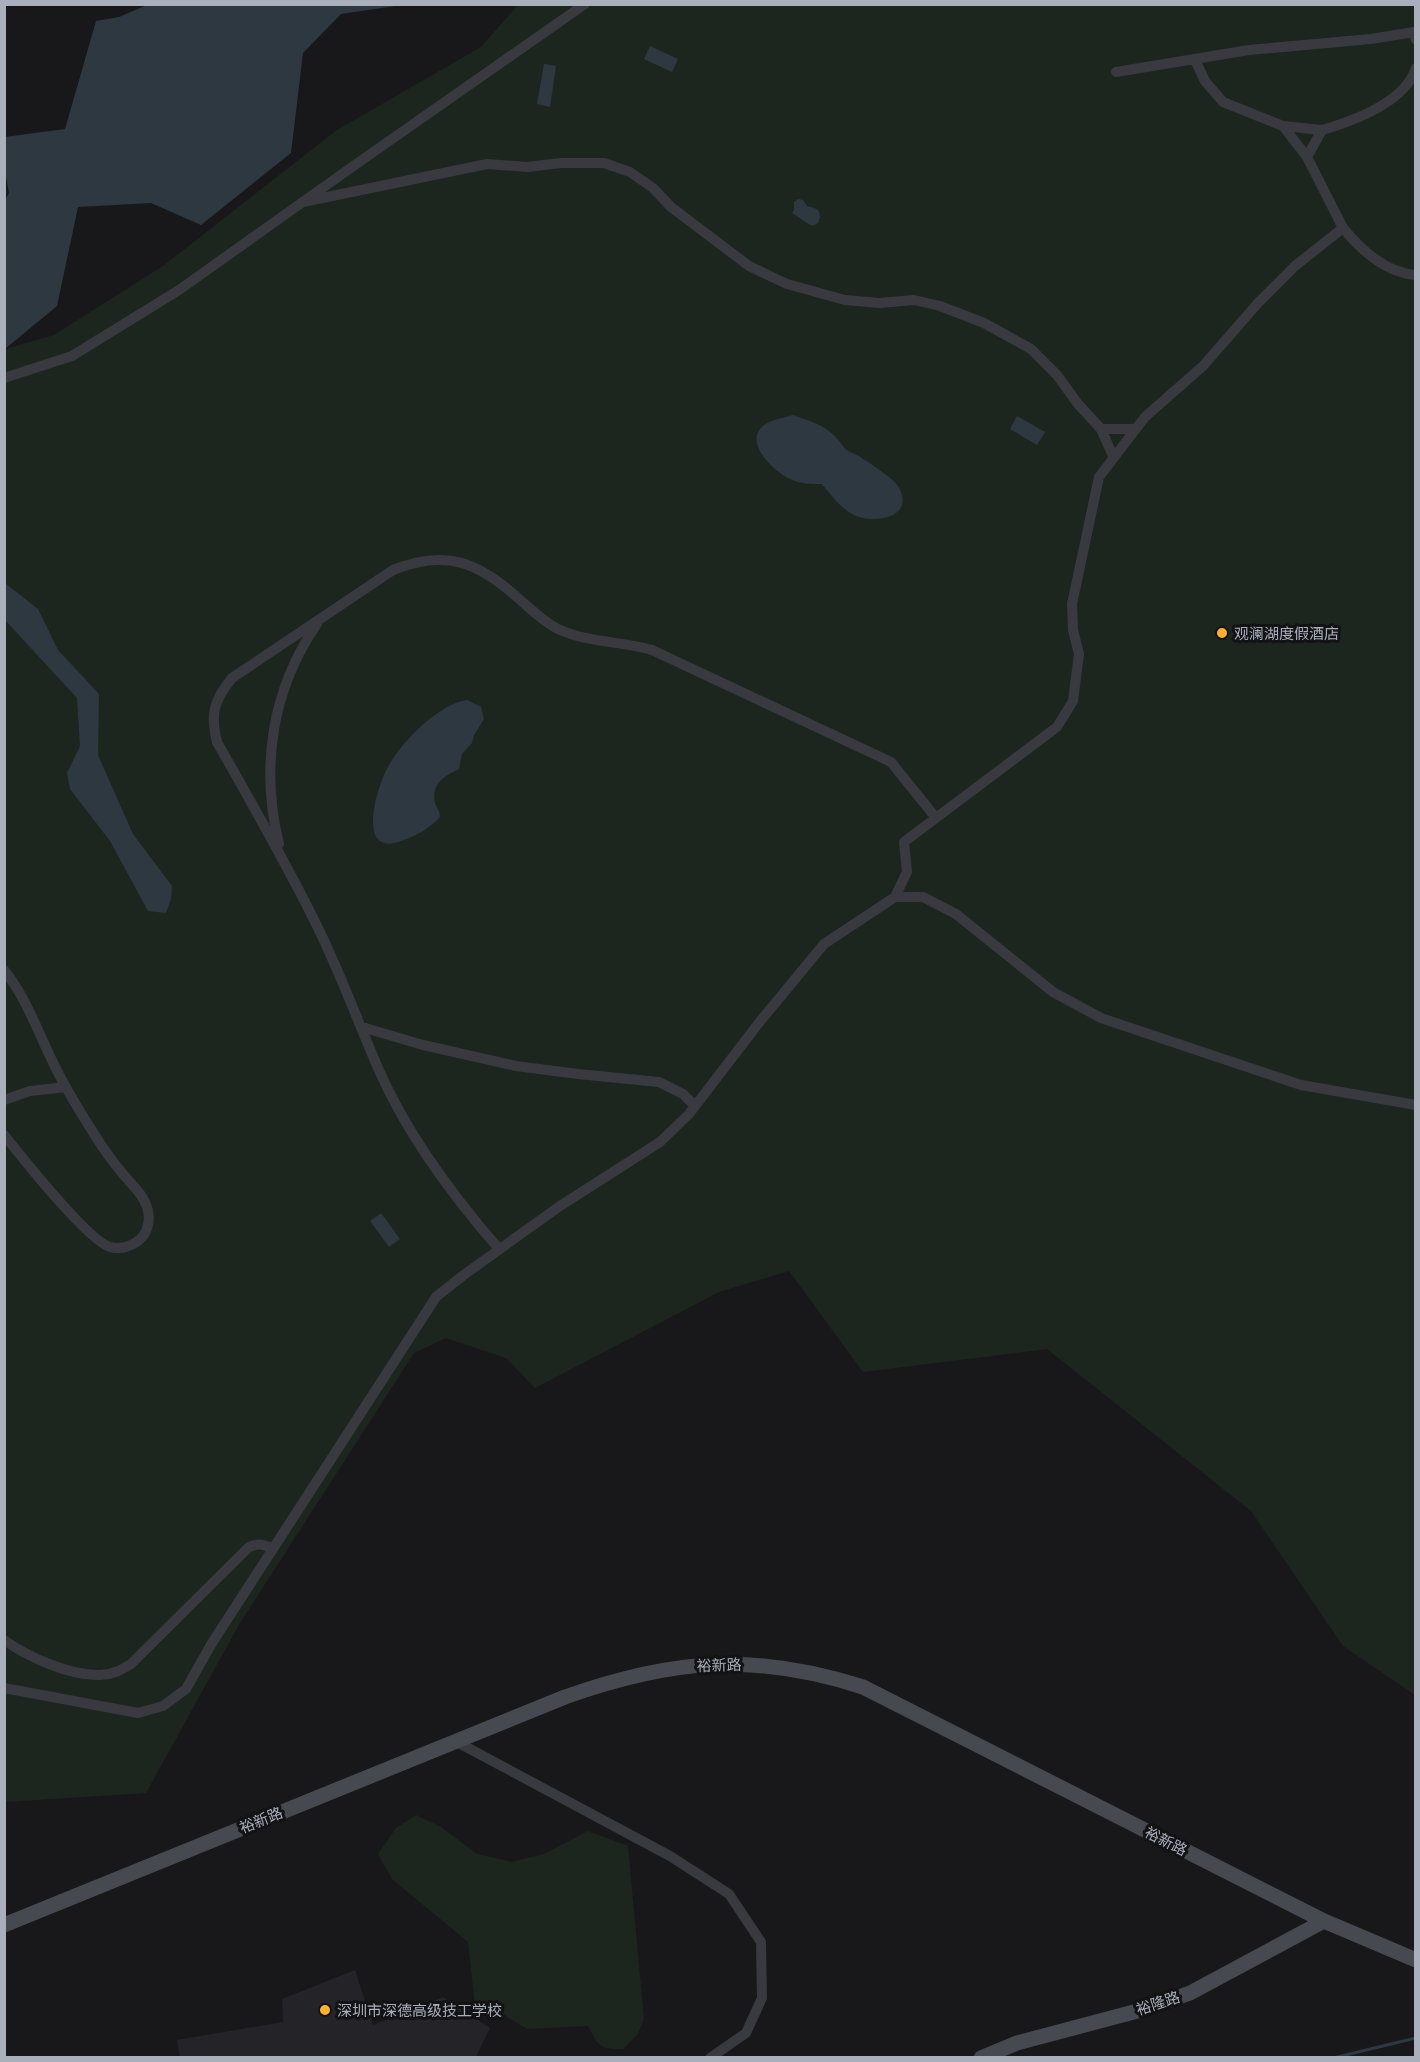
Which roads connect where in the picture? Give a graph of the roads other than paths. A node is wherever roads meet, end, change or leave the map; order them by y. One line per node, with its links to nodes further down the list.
1 (585, 4): 9 (street)
2 (1415, 35): 3 (street)
3 (1194, 60): 5 (street); 6 (street)
4 (1416, 68): 7 (street)
5 (1116, 72)
6 (1283, 126): 7 (street); 8 (street)
7 (1322, 130): 8 (street)
8 (1307, 157): 10 (street)
9 (303, 202): 12 (street); 13 (street)
10 (1343, 228): 11 (street); 14 (street)
11 (1416, 275)
12 (4, 378)
13 (1101, 429): 14 (street); 15 (street)
14 (1135, 429): 15 (street)
15 (1113, 456): 17 (street)
16 (321, 618): 17 (street); 18 (street); 18 (street)
17 (936, 818): 19 (street)
18 (284, 861): 21 (street)
19 (895, 897): 24 (street); 25 (street)
20 (4, 970): 22 (street)
21 (362, 1027): 25 (street); 27 (street)
22 (66, 1087): 23 (street); 26 (street)
23 (4, 1101)
24 (1416, 1105)
25 (695, 1106): 27 (street)
26 (4, 1135)
27 (499, 1250): 28 (street)
28 (273, 1549): 29 (street); 30 (street)
29 (4, 1640)
30 (4, 1688)
31 (455, 1741): 32 (street, 裕新路); 33 (street, 裕新路); 35 (street)
32 (1324, 1921): 34 (street, 裕新路); 36 (street, 裕隆路)
33 (4, 1925)
34 (1416, 1960)
35 (711, 2058)
36 (981, 2058)

